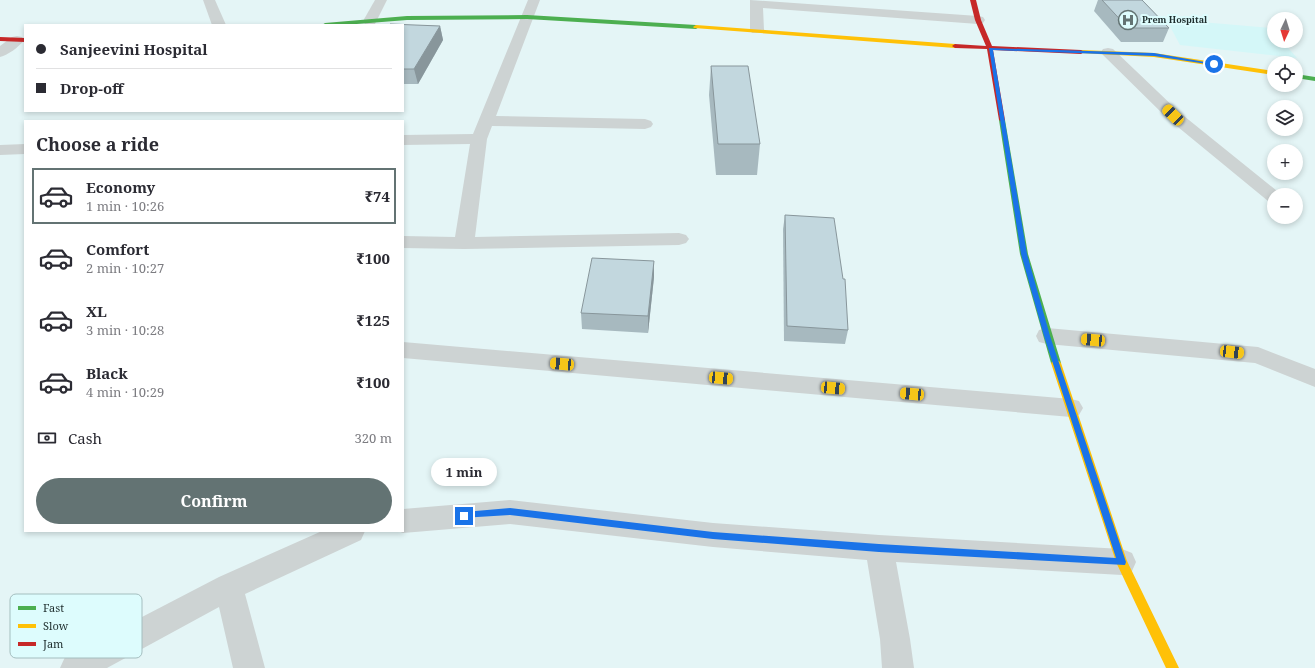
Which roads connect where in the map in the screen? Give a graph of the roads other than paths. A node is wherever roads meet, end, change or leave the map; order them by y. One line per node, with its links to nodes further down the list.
1 (209, 0): 9 (street)
2 (381, 0): 8 (street)
3 (534, 0): 6 (street)
4 (972, 0): 7 (street)
5 (756, 2): 7 (street); 11 (street)
6 (527, 17): 8 (street); 11 (street); 20 (street)
7 (978, 20): 14 (street)
8 (370, 21): 10 (street)
9 (219, 24)
10 (336, 24)
11 (757, 30): 14 (street)
12 (0, 39): 13 (street)
13 (21, 40): 16 (street)
14 (990, 49): 15 (street); 30 (street)
15 (1108, 52): 17 (street); 26 (street)
16 (0, 53)
17 (1267, 72)
18 (1303, 77): 19 (street)
19 (1315, 79)
20 (485, 121): 21 (street); 22 (street)
21 (645, 124)
22 (479, 138): 23 (street); 29 (street)
23 (404, 140)
24 (24, 149): 25 (street)
25 (0, 150)
26 (1267, 192)
27 (679, 239): 29 (street)
28 (404, 242): 29 (street)
29 (464, 243)
30 (1047, 336): 32 (street); 33 (street)
31 (404, 350): 33 (street)
32 (1315, 378)
33 (1071, 408): 37 (street)
34 (404, 521): 36 (street)
35 (349, 532): 38 (street)
36 (879, 548): 37 (street); 43 (street)
37 (1122, 562): 44 (street)
38 (229, 587): 39 (street); 42 (street)
39 (142, 633)
40 (95, 658): 41 (street)
41 (76, 668)
42 (249, 668)
43 (898, 668)
44 (1173, 668)

